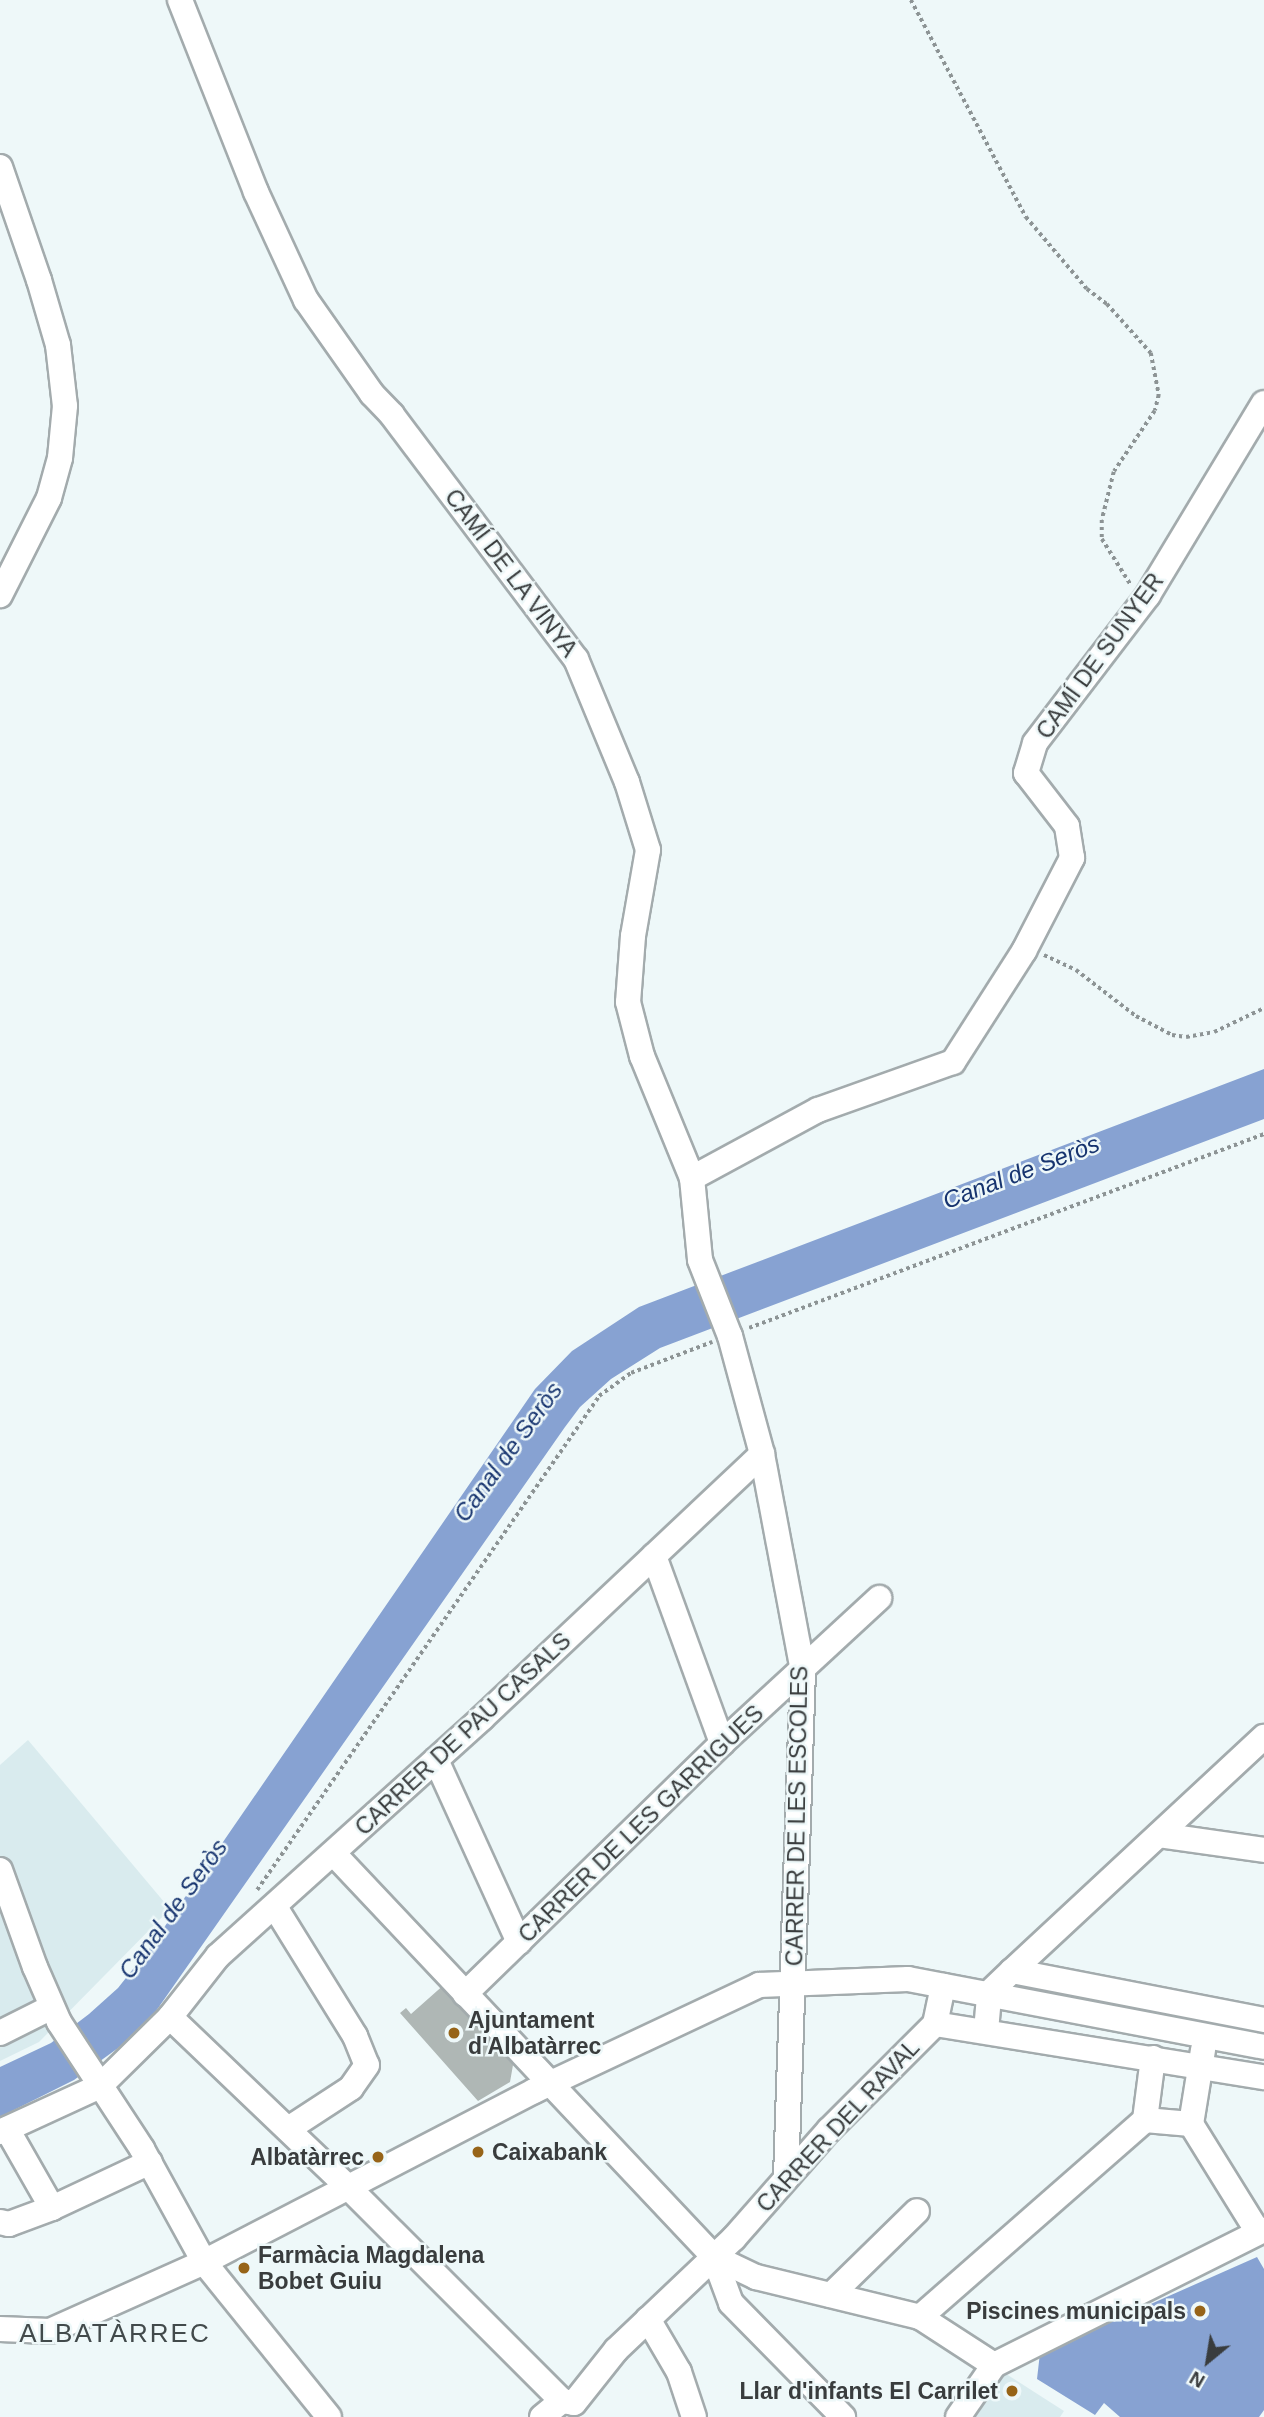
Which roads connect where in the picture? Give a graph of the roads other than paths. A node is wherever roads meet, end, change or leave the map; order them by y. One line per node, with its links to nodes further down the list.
1 (180, 0): 5 (street, CAMÍ DE LA VINYA)
2 (0, 167): 4 (street)
3 (1264, 403): 5 (street, CAMÍ DE SUNYER)
4 (0, 595)
5 (692, 1178): 6 (street, CAMÍ DE LA VINYA)
6 (730, 1336): 7 (street, CARRER DE LES ESCOLES)
7 (762, 1454): 8 (street, CARRER DE PAU CASALS); 10 (street, CARRER DE LES ESCOLES)
8 (653, 1556): 12 (street); 13 (street, CARRER DE PAU CASALS)
9 (879, 1598): 10 (street, CARRER DE LES GARRIGUES)
10 (803, 1670): 12 (street, CARRER DE LES GARRIGUES); 22 (street, CARRER DE LES ESCOLES)
11 (1264, 1737): 14 (street)
12 (722, 1743): 20 (street, CARRER DE LES GARRIGUES)
13 (436, 1760): 16 (street, CARRER DE PAU CASALS); 20 (street)
14 (1158, 1835): 15 (street); 21 (street)
15 (1264, 1850)
16 (334, 1854): 19 (street, CARRER DE PAU CASALS); 25 (street)
17 (0, 1870): 18 (street)
18 (5, 1896): 26 (street)
19 (275, 1907): 27 (street, CARRER DE PAU CASALS); 42 (street)
20 (519, 1942): 25 (street, CARRER DE LES GARRIGUES)
21 (1012, 1970): 24 (street); 28 (street)
22 (793, 1984): 23 (street); 38 (street); 45 (street, CARRER DE LES ESCOLES)
23 (943, 1986): 24 (street); 30 (street, CARRER DEL RAVAL)
24 (989, 1993): 28 (street); 31 (street)
25 (465, 1994): 38 (street)
26 (56, 2015): 32 (street); 39 (street)
27 (170, 2017): 39 (street, CARRER DE PAU CASALS); 42 (street)
28 (1182, 2018): 29 (street); 33 (street); 35 (street)
29 (1264, 2020)
30 (935, 2024): 31 (street); 45 (street, CARRER DEL RAVAL)
31 (986, 2031): 35 (street)
32 (0, 2033)
33 (1206, 2035): 34 (street); 36 (street)
34 (1264, 2047)
35 (1165, 2060): 36 (street); 40 (street)
36 (1201, 2065): 37 (street); 41 (street)
37 (1264, 2077)
38 (549, 2084): 46 (street); 51 (street)
39 (100, 2086): 43 (street, CARRER DE PAU CASALS); 44 (street)
40 (1145, 2120): 41 (street); 54 (street)
41 (1191, 2124): 50 (street)
42 (288, 2129): 46 (street)
43 (4, 2130): 47 (street)
44 (150, 2162): 47 (street); 52 (street)
45 (786, 2178): 51 (street, CARRER DEL RAVAL)
46 (349, 2188): 52 (street); 58 (street)
47 (52, 2208): 49 (street)
48 (917, 2211): 53 (street)
49 (0, 2222)
50 (1261, 2231): 57 (street)
51 (714, 2257): 53 (street); 55 (street, CARRER DEL RAVAL); 59 (street)
52 (204, 2262): 56 (street); 60 (street)
53 (831, 2295): 54 (street)
54 (920, 2317): 57 (street)
55 (648, 2319): 58 (street, CARRER DEL RAVAL); 62 (street)
56 (0, 2329)
57 (994, 2365): 63 (street)
58 (570, 2407): 61 (street, CARRER DEL RAVAL)
59 (840, 2416)
60 (329, 2417)
61 (542, 2417)
62 (694, 2417)
63 (958, 2417)

